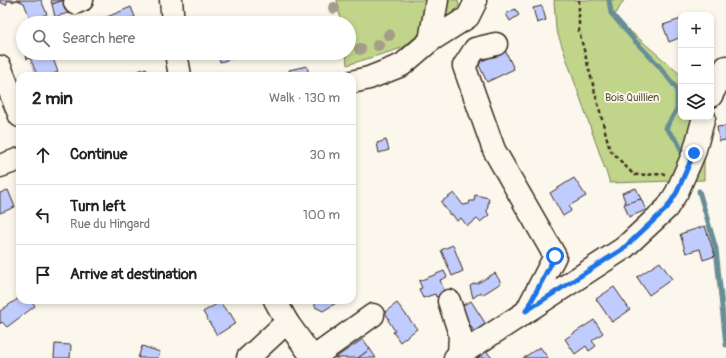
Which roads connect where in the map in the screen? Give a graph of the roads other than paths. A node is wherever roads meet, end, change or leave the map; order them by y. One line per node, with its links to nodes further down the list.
1 (171, 0): 4 (street)
2 (437, 0): 5 (street)
3 (475, 0): 5 (street)
4 (172, 16)
5 (430, 41): 11 (street)
6 (496, 44): 19 (street)
7 (177, 60): 10 (street)
8 (0, 67): 13 (street)
9 (726, 67): 12 (street)
10 (179, 72)
11 (356, 81)
12 (714, 90)
13 (16, 106)
14 (703, 120): 19 (street)
15 (16, 160): 16 (street)
16 (0, 166)
17 (449, 301): 22 (street)
18 (277, 304): 21 (street)
19 (526, 311): 22 (street)
20 (373, 315): 24 (street)
21 (287, 322): 23 (street); 24 (street)
22 (457, 357)
23 (248, 358)
24 (313, 358)

